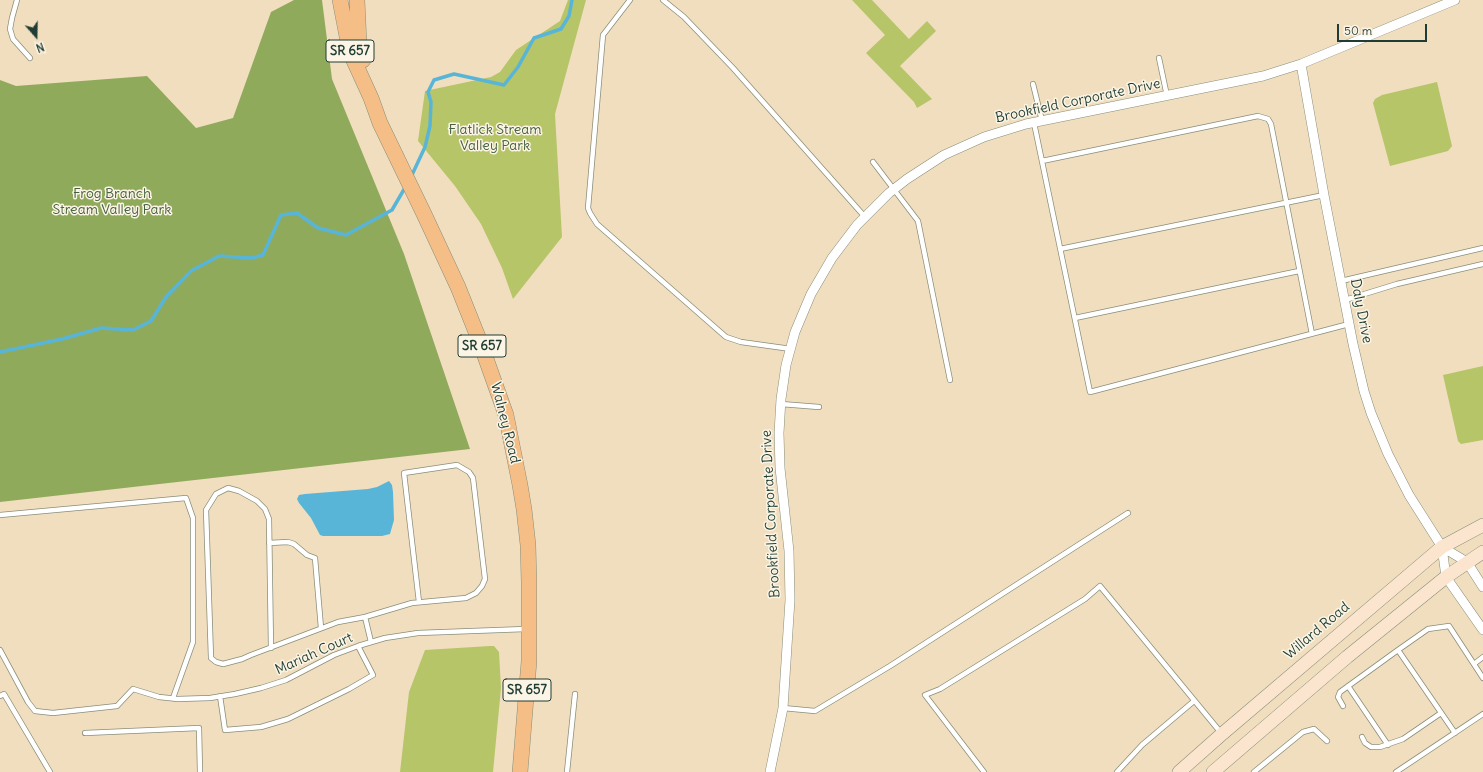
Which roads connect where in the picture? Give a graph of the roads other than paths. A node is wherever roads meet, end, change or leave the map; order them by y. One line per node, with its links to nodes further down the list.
1 (17, 0): 7 (lane)
2 (340, 0): 12 (main road, Walney Road / SR 657)
3 (357, 0): 12 (main road, Walney Road / SR 657)
4 (630, 0): 29 (lane)
5 (663, 0): 19 (lane)
6 (1455, 0): 9 (street, Brookfield Corporate Drive)
7 (30, 58)
8 (1159, 58): 11 (lane)
9 (1301, 64): 11 (street, Brookfield Corporate Drive); 17 (street, Daly Drive)
10 (1033, 84): 13 (lane)
11 (1167, 96): 13 (street, Brookfield Corporate Drive)
12 (371, 98): 45 (main road, Walney Road / SR 657)
13 (1038, 122): 14 (lane); 16 (street, Brookfield Corporate Drive)
14 (1042, 161): 18 (lane); 21 (lane)
15 (873, 162): 16 (lane)
16 (895, 189): 19 (street, Brookfield Corporate Drive); 30 (lane)
17 (1324, 194): 18 (lane); 24 (street, Daly Drive)
18 (1286, 202): 21 (lane); 23 (lane)
19 (865, 217): 29 (street, Brookfield Corporate Drive)
20 (1483, 248): 24 (lane)
21 (1060, 249): 26 (lane)
22 (1483, 264): 25 (lane)
23 (1299, 271): 26 (lane); 28 (lane)
24 (1341, 281): 25 (street, Daly Drive)
25 (1345, 300): 27 (street, Daly Drive)
26 (1075, 318): 28 (lane)
27 (1349, 324): 28 (lane); 37 (street, Daly Drive)
28 (1312, 334)
29 (790, 349): 31 (street, Brookfield Corporate Drive)
30 (950, 380)
31 (780, 404): 32 (lane); 62 (street, Brookfield Corporate Drive)
32 (819, 407)
33 (1128, 513): 62 (lane)
34 (0, 514): 59 (lane)
35 (1483, 525): 37 (main road, Willard Road)
36 (269, 543): 44 (lane); 49 (lane); 49 (lane)
37 (1442, 547): 39 (street, Daly Drive); 40 (street, Daly Drive); 67 (main road, Willard Road)
38 (1483, 552): 39 (main road)
39 (1467, 562): 40 (main road); 41 (street)
40 (1446, 576): 46 (street); 79 (main road)
41 (1483, 587)
42 (419, 602): 42 (lane); 43 (lane)
43 (364, 616): 44 (lane); 47 (lane)
44 (321, 628): 49 (lane)
45 (530, 628): 47 (lane, Mariah Court); 73 (main road, Walney Road / SR 657)
46 (1483, 630)
47 (371, 642): 48 (lane, Mariah Court)
48 (358, 646): 58 (lane, Mariah Court); 58 (lane)
49 (271, 648)
50 (0, 650): 59 (lane, Mariah Court)
51 (1398, 650): 53 (lane); 55 (lane); 63 (lane)
52 (1483, 657): 53 (lane)
53 (1474, 664): 54 (lane)
54 (1483, 678)
55 (1348, 686): 61 (lane); 70 (lane)
56 (575, 694): 74 (lane)
57 (0, 696): 71 (lane)
58 (220, 696): 59 (lane, Mariah Court)
59 (173, 698)
60 (1194, 701): 67 (lane); 76 (lane); 77 (lane)
61 (1343, 706)
62 (783, 708): 75 (street, Brookfield Corporate Drive)
63 (1442, 713): 66 (lane); 70 (lane)
64 (1483, 714): 66 (lane)
65 (85, 733): 72 (lane)
66 (1454, 733): 81 (lane)
67 (1222, 734): 78 (main road, Willard Road)
68 (1362, 737): 70 (lane)
69 (1327, 741): 80 (lane)
70 (1388, 745)
71 (50, 772)
72 (200, 772)
73 (520, 772)
74 (567, 772)
75 (770, 772)
76 (984, 772)
77 (1117, 772)
78 (1179, 772)
79 (1213, 772)
80 (1254, 772)
81 (1396, 772)

